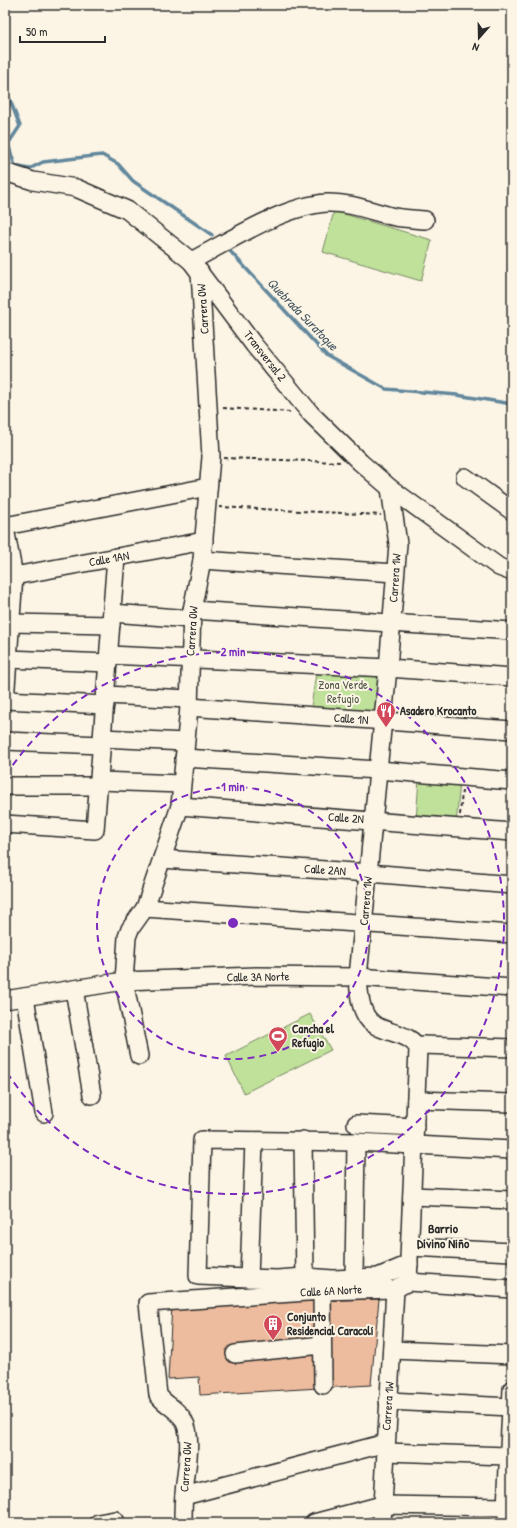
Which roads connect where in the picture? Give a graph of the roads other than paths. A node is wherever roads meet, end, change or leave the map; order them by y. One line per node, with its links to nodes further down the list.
1 (10, 174): 3 (street, Transversal 2)
2 (426, 220): 3 (street)
3 (195, 266): 5 (street, Carrera 0W); 6 (street, Transversal 2)
4 (465, 477): 7 (street)
5 (208, 487): 8 (street); 9 (street, Carrera 0W)
6 (390, 488): 12 (street, Carrera 1W); 13 (street, Transversal 2)
7 (512, 511)
8 (5, 527): 14 (street)
9 (204, 541): 10 (street, Calle 1AN); 11 (street, Carrera 0W)
10 (116, 557): 14 (street, Calle 1AN); 16 (street)
11 (202, 560): 12 (street); 15 (street, Carrera 0W)
12 (395, 572): 18 (street, Carrera 1W)
13 (512, 572)
14 (14, 576): 17 (street)
15 (192, 615): 16 (street); 18 (street); 22 (street, Carrera 0W)
16 (111, 619): 17 (street); 21 (street)
17 (10, 623): 20 (street)
18 (392, 623): 19 (street); 23 (street, Carrera 1W)
19 (512, 631)
20 (8, 659): 21 (street); 26 (street)
21 (108, 659): 22 (street); 25 (street)
22 (190, 659): 23 (street); 27 (street, Carrera 0W)
23 (388, 668): 24 (street); 28 (street, Carrera 1W)
24 (512, 677)
25 (105, 700): 26 (street, Calle 1N); 27 (street, Calle 1N); 31 (street)
26 (5, 701)
27 (189, 703): 28 (street, Calle 1N); 32 (street, Carrera 0W)
28 (382, 721): 29 (street, Calle 1N); 33 (street, Carrera 1W)
29 (512, 730)
30 (5, 741): 31 (street)
31 (102, 742): 32 (street); 35 (street)
32 (185, 750): 33 (street); 36 (street, Carrera 0W)
33 (378, 770): 34 (street); 39 (street, Carrera 1W)
34 (512, 781)
35 (99, 783): 36 (street); 37 (street); 40 (street)
36 (182, 784): 38 (street, Carrera 0W)
37 (5, 786)
38 (180, 806): 39 (street, Calle 2N); 42 (street, Carrera 0W)
39 (374, 820): 41 (street, Calle 2N); 43 (street, Carrera 1W)
40 (5, 824)
41 (512, 832)
42 (162, 859): 43 (street, Calle 2AN); 45 (street, Carrera 0W)
43 (368, 873): 44 (street, Calle 2AN); 46 (street, Carrera 1W)
44 (512, 885)
45 (145, 908): 46 (street); 49 (street, Carrera 0W)
46 (364, 923): 47 (street); 48 (street, Carrera 1W)
47 (512, 934)
48 (358, 977): 49 (street, Calle 3A Norte); 50 (street, Calle 3A Norte); 55 (street, Carrera 1W)
49 (124, 981): 51 (street, Calle 3A Norte); 56 (street, Carrera 0W)
50 (512, 988)
51 (74, 989): 52 (street, Calle 3A Norte); 57 (street)
52 (25, 997): 53 (street, Calle 3A Norte); 60 (street)
53 (5, 1000)
54 (512, 1048): 55 (street)
55 (418, 1050): 58 (street, Carrera 1W)
56 (139, 1056)
57 (92, 1095)
58 (416, 1100): 59 (street); 62 (street, Carrera 1W)
59 (512, 1103)
60 (44, 1113)
61 (356, 1124): 62 (street)
62 (415, 1127): 66 (street, Carrera 1W)
63 (303, 1140): 64 (street); 65 (street); 73 (street)
64 (254, 1141): 75 (street); 75 (street)
65 (356, 1142): 66 (street); 74 (street)
66 (414, 1144): 67 (street); 68 (street, Carrera 1W)
67 (512, 1150)
68 (412, 1196): 69 (street); 70 (street, Carrera 1W)
69 (512, 1200)
70 (410, 1247): 71 (street); 72 (street, Carrera 1W)
71 (512, 1252)
72 (409, 1264): 74 (street); 76 (street, Carrera 1W)
73 (305, 1277): 74 (street); 75 (street)
74 (354, 1277)
75 (249, 1278)
76 (402, 1286): 77 (street, Calle 6A Norte); 78 (street, Calle 6A Norte); 81 (street, Carrera 1W)
77 (512, 1289)
78 (322, 1291): 79 (street, Calle 6A Norte); 80 (street)
79 (148, 1303): 90 (street, Carrera 0W)
80 (322, 1345): 82 (street); 84 (street)
81 (392, 1350): 83 (street); 86 (street, Carrera 1W)
82 (235, 1354)
83 (512, 1355)
84 (323, 1385)
85 (512, 1389): 87 (street)
86 (388, 1401): 87 (street); 88 (street, Carrera 1W)
87 (511, 1407): 89 (street)
88 (386, 1448): 89 (street); 90 (street); 91 (street, Carrera 1W)
89 (508, 1456): 92 (street)
90 (184, 1496): 93 (street, Carrera 0W)
91 (382, 1505): 92 (street); 94 (street); 95 (street, Carrera 1W)
92 (507, 1515)
93 (183, 1523)
94 (314, 1523)
95 (382, 1523)

